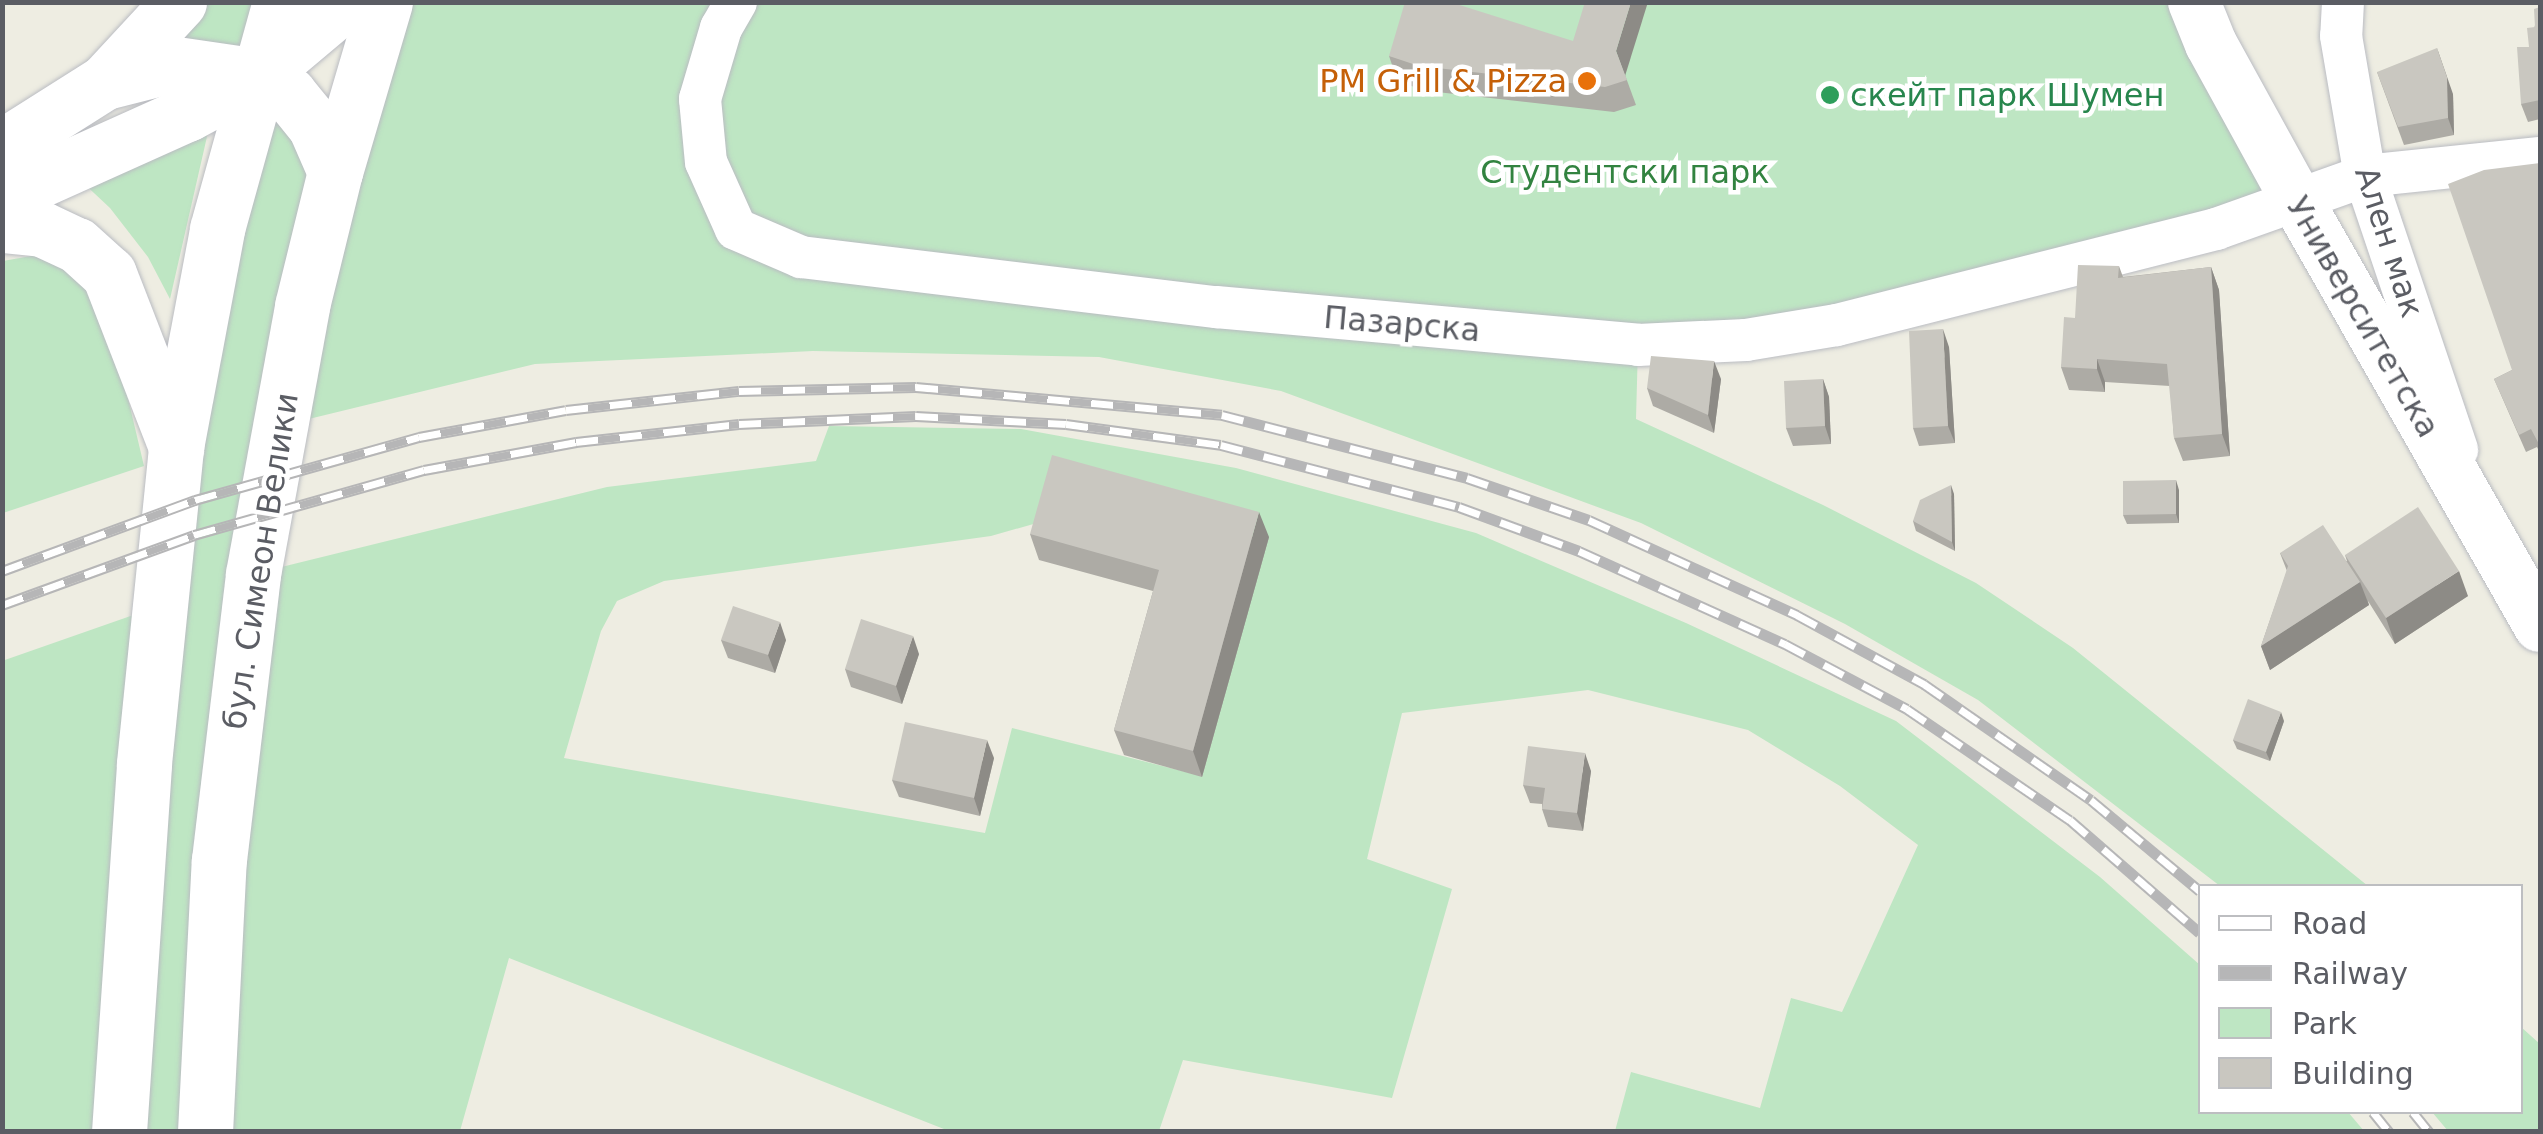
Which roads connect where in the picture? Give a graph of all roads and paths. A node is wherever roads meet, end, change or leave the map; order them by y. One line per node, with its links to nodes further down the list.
1 (180, 2): 9 (main road)
2 (280, 2): 8 (main road)
3 (346, 2): 8 (main road)
4 (385, 2): 12 (main road, бул. Симеон Велики)
5 (736, 2): 15 (street, Пазарска)
6 (2194, 2): 15 (street, Университетска)
7 (2343, 2): 13 (street, Ален мак)
8 (258, 76): 9 (main road); 12 (main road); 14 (main road); 17 (main road)
9 (105, 82): 10 (main road)
10 (2, 148)
11 (2540, 158): 13 (street, Пазарска)
12 (335, 172): 23 (main road, бул. Симеон Велики)
13 (2364, 176): 15 (street, Пазарска); 18 (street, Ален мак)
14 (2, 197)
15 (2298, 202): 18 (street, Университетска)
16 (2, 224): 17 (main road)
17 (176, 447): 20 (main road)
18 (2485, 531): 19 (street, Университетска)
19 (2540, 626)
20 (125, 1040): 21 (main road); 22 (main road)
21 (110, 1132)
22 (119, 1132)
23 (204, 1132)

